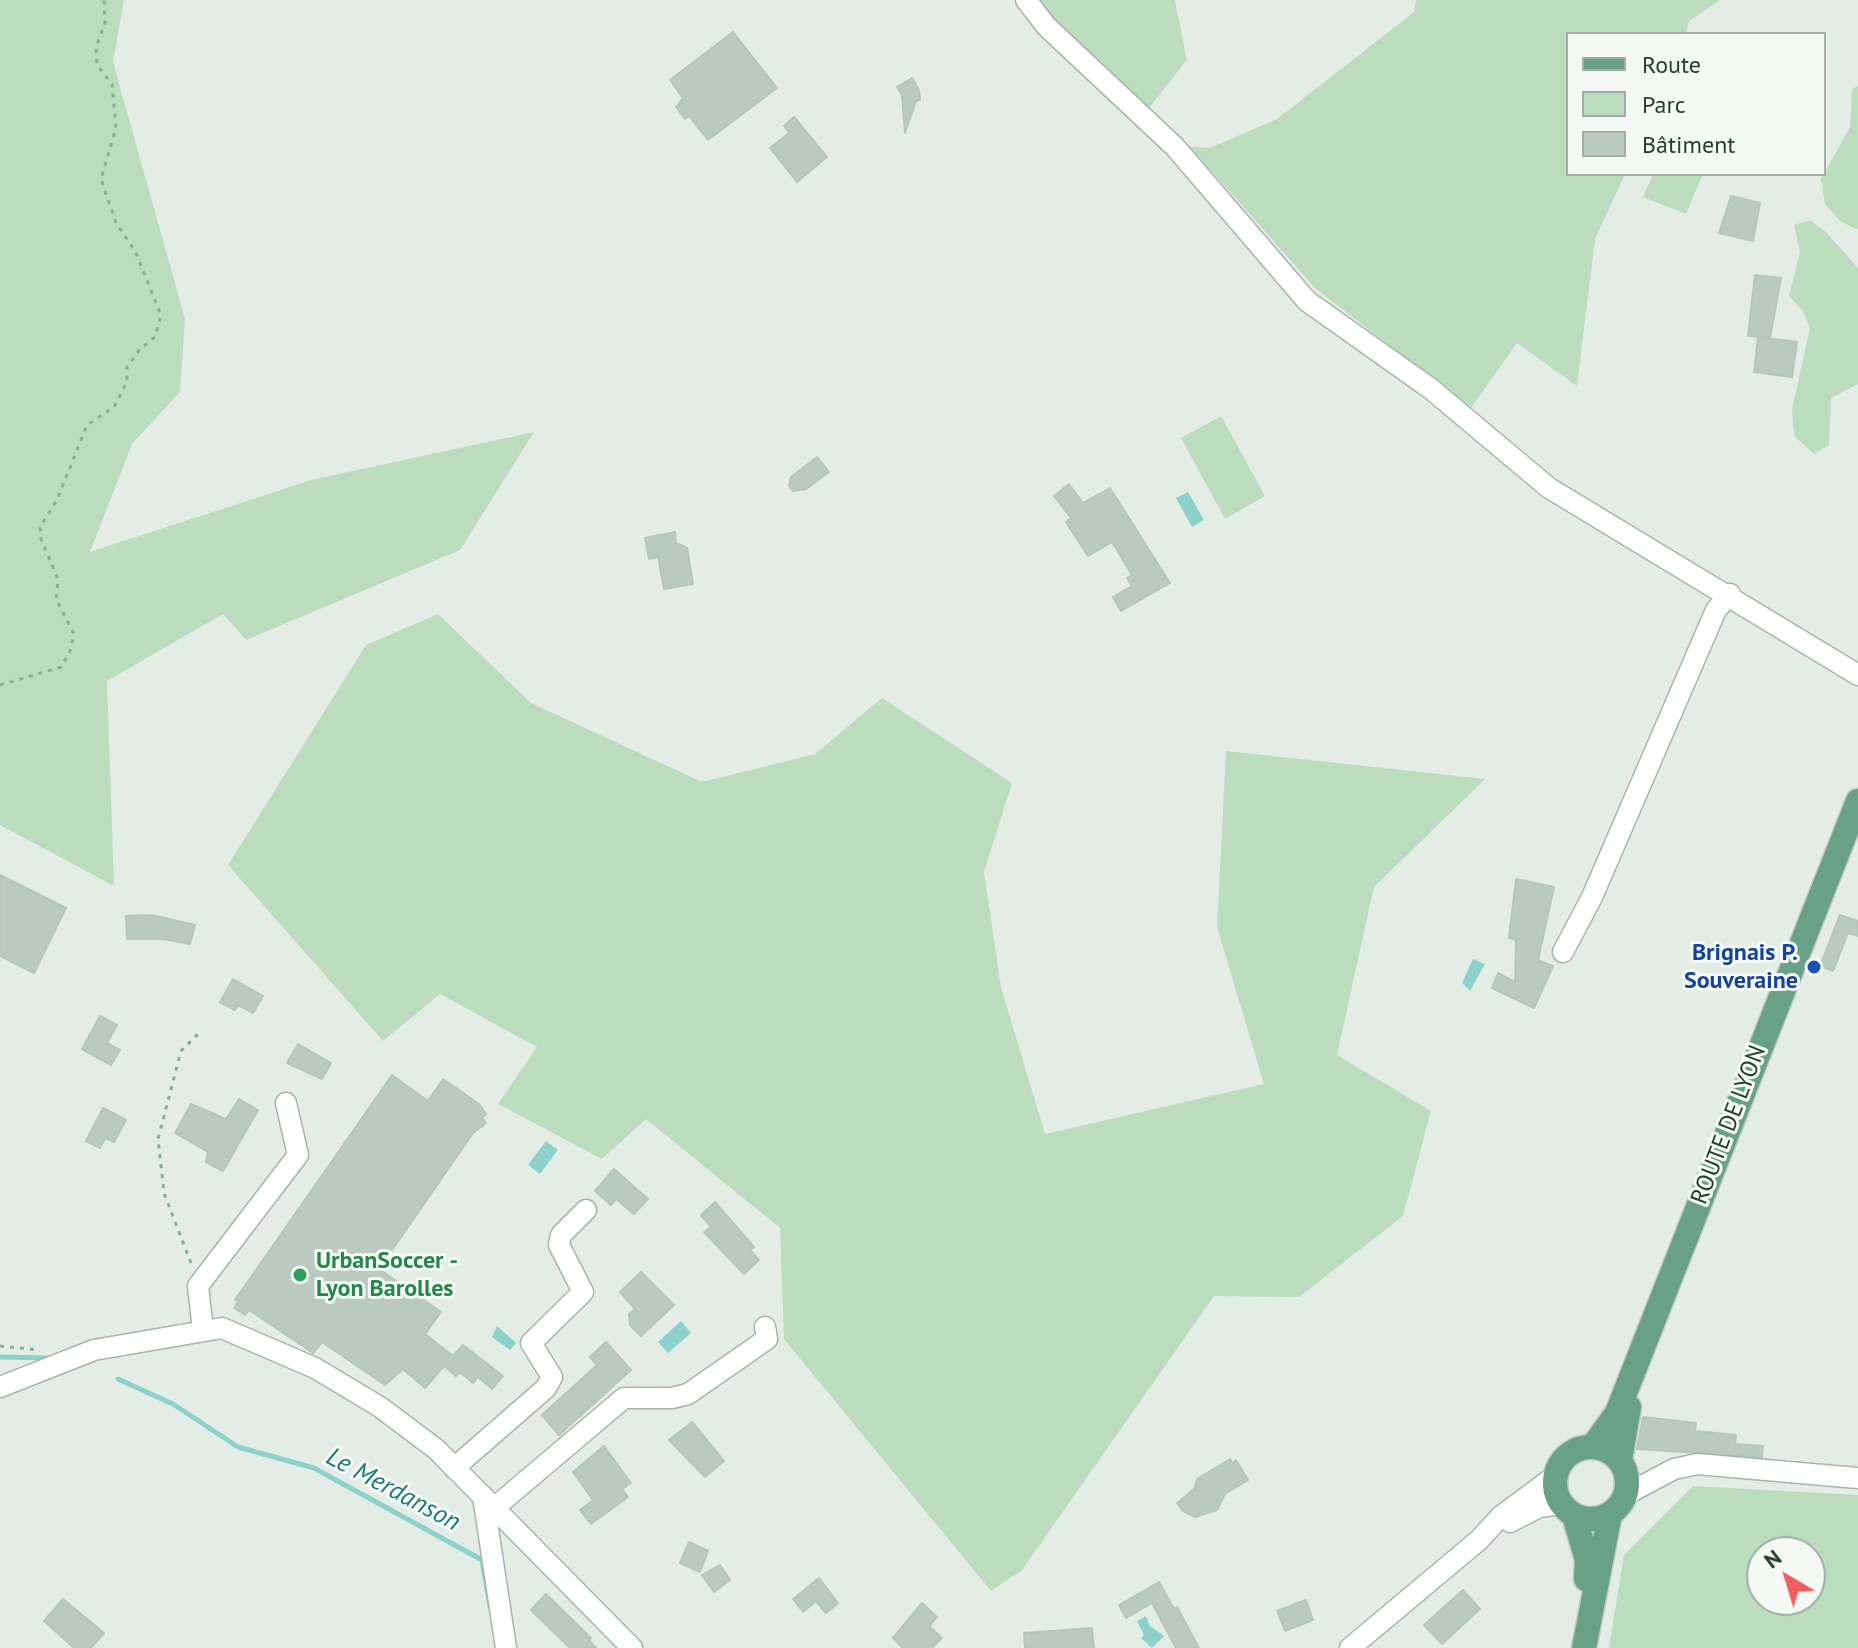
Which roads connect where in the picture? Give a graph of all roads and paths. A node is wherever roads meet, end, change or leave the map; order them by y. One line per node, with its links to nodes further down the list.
1 (104, 0): 5 (path)
2 (1026, 0): 3 (street)
3 (1730, 594): 4 (street); 8 (street)
4 (1858, 675)
5 (0, 685)
6 (1858, 801): 16 (main road, ROUTE DE LYON)
7 (1858, 828): 17 (main road, ROUTE DE LYON)
8 (1563, 952)
9 (200, 1032): 12 (path)
10 (286, 1103): 12 (street)
11 (586, 1210): 18 (street)
12 (198, 1286): 14 (street)
13 (765, 1327): 22 (street)
14 (203, 1331): 15 (street); 18 (street)
15 (0, 1387)
16 (1593, 1446): 17 (main road); 20 (main road)
17 (1622, 1464): 19 (street); 23 (main road)
18 (454, 1468): 22 (street)
19 (1674, 1469): 21 (street); 23 (street)
20 (1555, 1476): 24 (main road); 25 (street)
21 (1858, 1478)
22 (489, 1502): 26 (street); 27 (street)
23 (1617, 1504): 24 (main road); 30 (main road)
24 (1568, 1509): 25 (street); 29 (main road)
25 (1479, 1540): 28 (street)
26 (506, 1648)
27 (632, 1648)
28 (1350, 1648)
29 (1572, 1648)
30 (1584, 1648)

